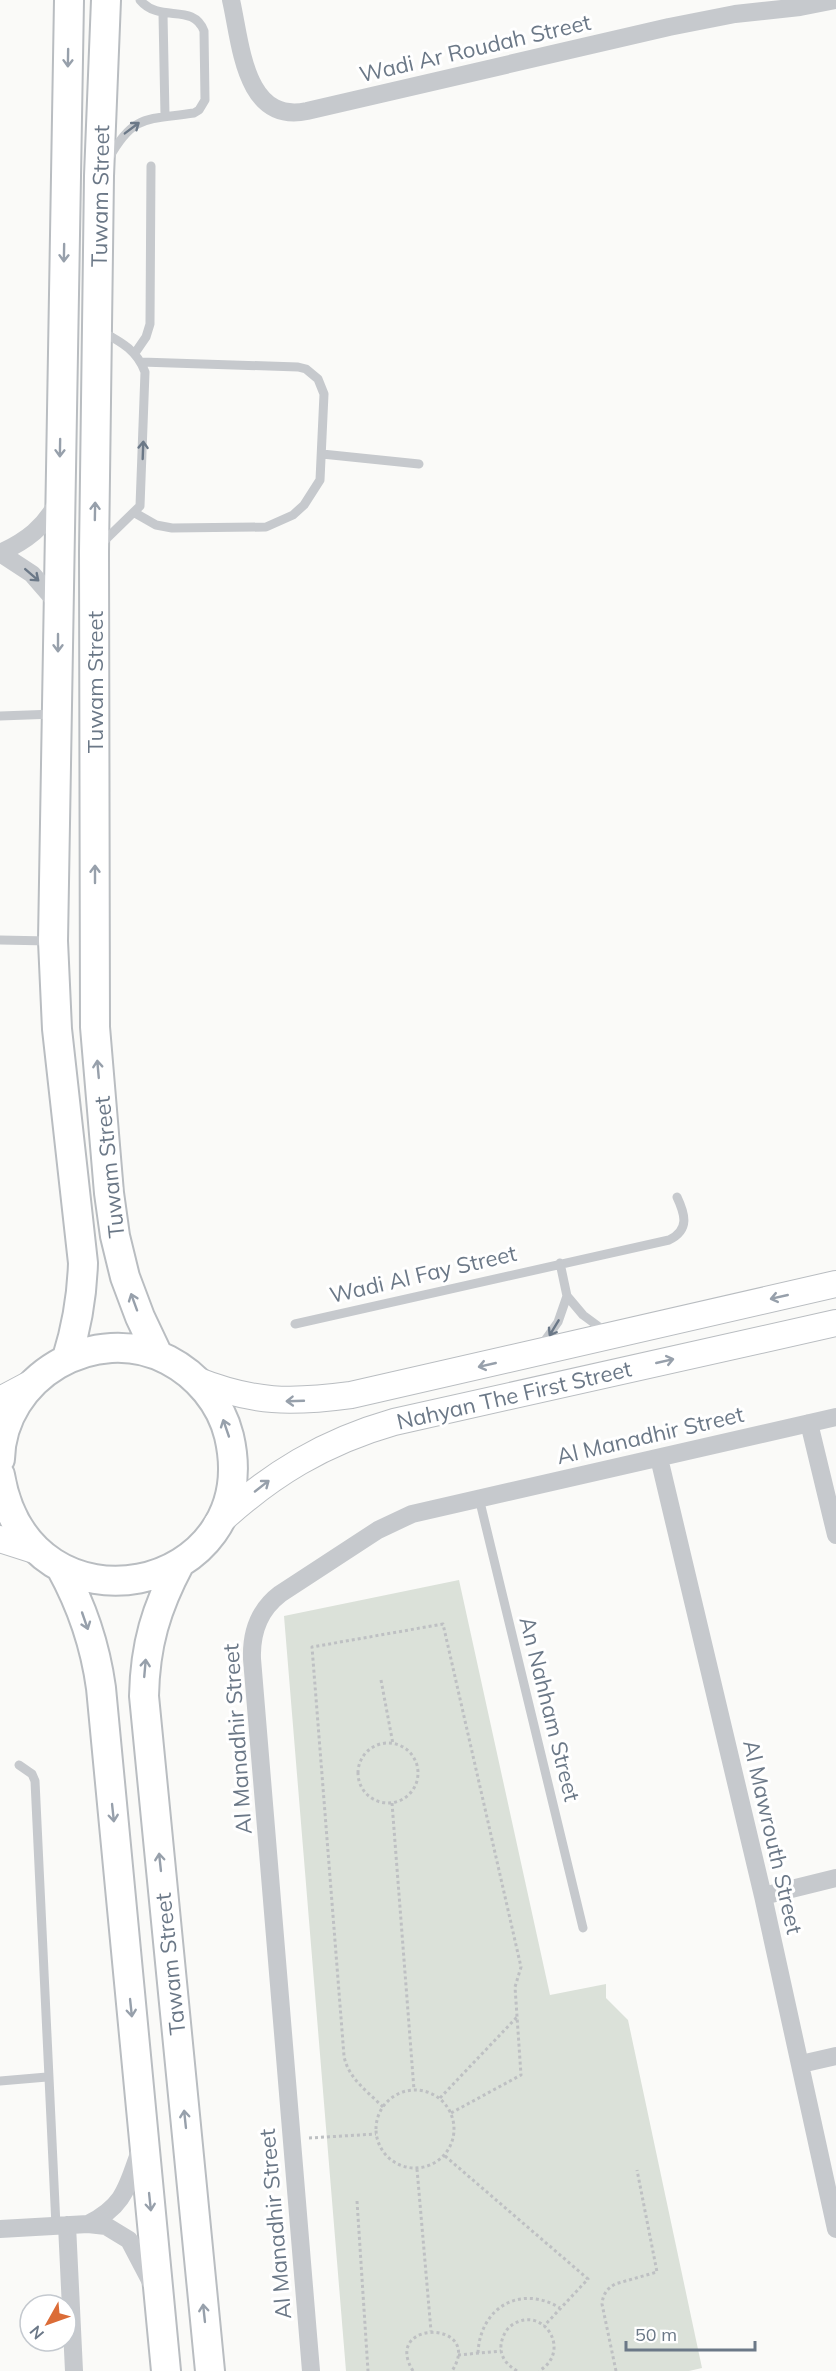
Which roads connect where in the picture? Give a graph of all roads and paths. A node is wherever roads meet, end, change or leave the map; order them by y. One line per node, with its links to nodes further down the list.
1 (69, 0): 15 (main road, Tuwam Street, one-way to 15)
2 (106, 0): 9 (main road, Tuwam Street)
3 (140, 0): 6 (lane)
4 (231, 0): 5 (street, Wadi Ar Roudah Street)
5 (835, 0)
6 (163, 14): 7 (lane); 7 (lane)
7 (165, 116): 9 (lane, one-way to 7)
8 (151, 166): 11 (lane)
9 (99, 176): 10 (main road, Tuwam Street)
10 (97, 329): 11 (lane); 17 (main road, Tuwam Street, one-way to 10)
11 (135, 353): 12 (lane)
12 (141, 362): 13 (lane); 16 (lane, one-way to 12)
13 (322, 454): 14 (lane); 16 (lane)
14 (419, 464)
15 (59, 499): 18 (street); 19 (main road, Tuwam Street)
16 (135, 513): 17 (lane)
17 (94, 552): 32 (main road, Tuwam Street, one-way to 17)
18 (0, 553): 19 (street, one-way to 19)
19 (58, 604): 20 (main road, Tuwam Street, one-way to 20)
20 (57, 714): 21 (lane); 23 (main road, Tuwam Street)
21 (0, 716)
22 (0, 940): 23 (lane)
23 (53, 941): 33 (main road, Tuwam Street)
24 (677, 1197): 25 (lane, Wadi Al Fay Street)
25 (560, 1263): 27 (lane); 29 (lane, Wadi Al Fay Street)
26 (836, 1284): 30 (main road, Nahyan The First Street, one-way to 30)
27 (567, 1296): 30 (lane); 31 (lane, one-way to 31)
28 (836, 1323): 43 (main road, Nahyan The First Street, one-way to 28)
29 (295, 1324)
30 (613, 1335): 31 (main road, Nahyan The First Street)
31 (532, 1354): 34 (main road, Nahyan The First Street, one-way to 34)
32 (158, 1355): 33 (main road); 34 (main road)
33 (68, 1358): 35 (main road)
34 (196, 1380): 43 (main road, one-way to 34)
35 (32, 1383): 36 (main road); 40 (main road)
36 (0, 1400)
37 (836, 1417): 38 (street, Al Manadhir Street)
38 (810, 1423): 39 (street, Al Manadhir Street); 44 (street)
39 (658, 1458): 42 (street, Al Manadhir Street); 54 (street, Al Mawrouth Street)
40 (0, 1459)
41 (0, 1475): 46 (main road)
42 (479, 1498): 55 (lane, An Nahham Street); 66 (street, Al Manadhir Street)
43 (217, 1524): 47 (main road)
44 (836, 1534)
45 (0, 1539): 46 (main road)
46 (37, 1551): 48 (main road)
47 (180, 1563): 48 (main road); 85 (main road, Tawam Street, one-way to 47)
48 (61, 1568): 67 (main road, Tawam Street, one-way to 67)
49 (381, 1680): 50 (path)
50 (393, 1744): 52 (path); 52 (path)
51 (19, 1765): 59 (lane)
52 (392, 1803): 61 (path)
53 (836, 1878): 54 (street)
54 (763, 1896): 58 (street, Al Mawrouth Street)
55 (583, 1928)
56 (517, 2017): 62 (path); 63 (path); 64 (path)
57 (836, 2056): 58 (street)
58 (801, 2064): 75 (street, Al Mawrouth Street)
59 (47, 2077): 60 (lane); 73 (lane)
60 (0, 2081)
61 (414, 2090): 62 (path); 63 (path)
62 (440, 2098): 64 (path)
63 (383, 2106): 65 (path)
64 (451, 2113): 68 (path)
65 (376, 2134): 66 (path); 69 (path)
66 (293, 2138): 86 (street, Al Manadhir Street)
67 (144, 2140): 72 (street); 76 (main road, Tawam Street, one-way to 76)
68 (445, 2156): 69 (path); 77 (path)
69 (417, 2169): 79 (path)
70 (637, 2170): 92 (path)
71 (357, 2201): 87 (path)
72 (88, 2224): 73 (street); 76 (street)
73 (61, 2225): 74 (street); 83 (street)
74 (0, 2229)
75 (836, 2229)
76 (160, 2300): 84 (main road, Tawam Street)
77 (561, 2308): 78 (path); 81 (path)
78 (544, 2326): 80 (path); 91 (path)
79 (431, 2331): 82 (path); 88 (path)
80 (501, 2351): 81 (path); 90 (path)
81 (478, 2353): 82 (path)
82 (458, 2355): 89 (path)
83 (74, 2371)
84 (166, 2371)
85 (210, 2371)
86 (311, 2371)
87 (368, 2371)
88 (413, 2371)
89 (452, 2371)
90 (517, 2371)
91 (539, 2371)
92 (616, 2371)

